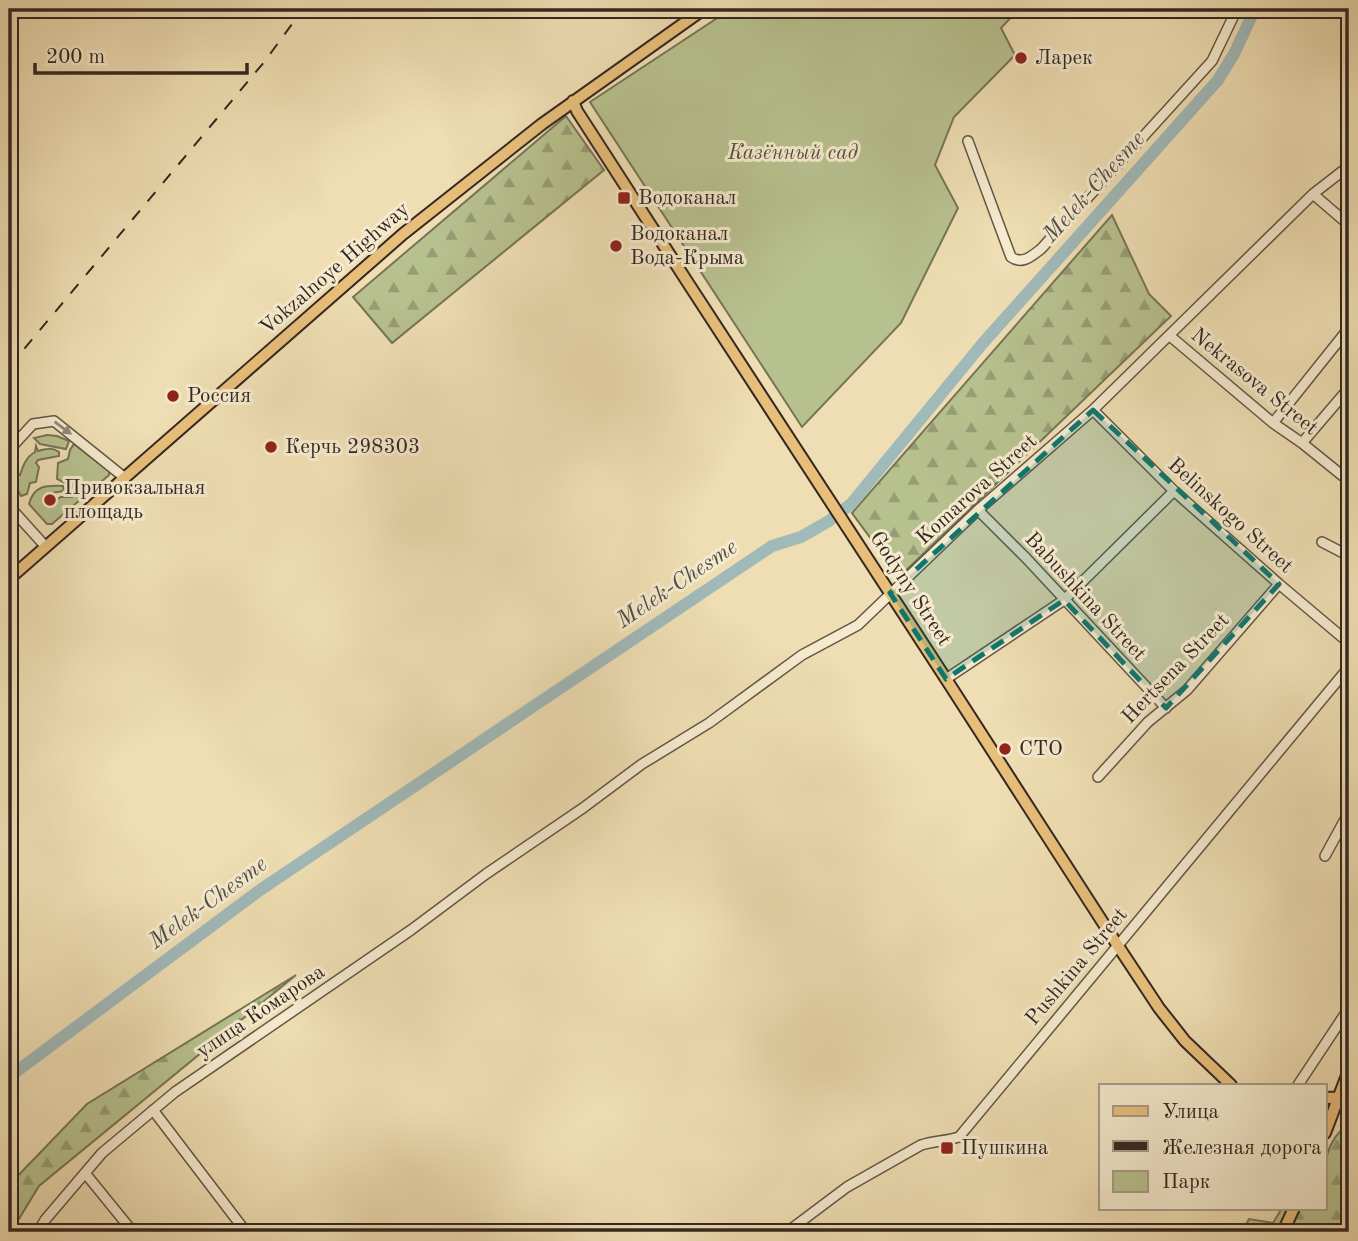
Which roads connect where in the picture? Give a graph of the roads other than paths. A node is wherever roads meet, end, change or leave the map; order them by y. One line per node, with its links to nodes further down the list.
1 (704, 9): 3 (main road, Vokzalnoye Highway)
2 (1237, 9): 4 (street)
3 (573, 101): 15 (main road, Vokzalnoye Highway); 25 (main road, Godyny Street)
4 (968, 141)
5 (1349, 166): 6 (street, Komarova Street)
6 (1313, 194): 7 (street); 9 (street, Komarova Street)
7 (1349, 225)
8 (1349, 328): 12 (street)
9 (1170, 336): 11 (street, Komarova Street); 12 (street, Nekrasova Street)
10 (1349, 388): 13 (street)
11 (1094, 410): 17 (street, Belinskogo Street); 19 (street, Komarova Street)
12 (1273, 423): 13 (street, Nekrasova Street)
13 (1302, 443): 16 (street, Nekrasova Street)
14 (9, 450): 15 (street, one-way to 15)
15 (125, 478): 21 (main road, Vokzalnoye Highway)
16 (1349, 481)
17 (1174, 491): 24 (street, Belinskogo Street); 26 (street)
18 (9, 506): 21 (street)
19 (978, 510): 25 (street, Komarova Street); 26 (street, Babushkina Street)
20 (1322, 542): 22 (street)
21 (46, 547): 23 (main road, Vokzalnoye Highway)
22 (1349, 556)
23 (9, 579)
24 (1279, 584): 27 (street, Belinskogo Street); 30 (street, Hertsena Street)
25 (890, 593): 29 (main road, Godyny Street); 43 (street, Komarova Street)
26 (1064, 600): 29 (street); 30 (street, Babushkina Street)
27 (1349, 643)
28 (1349, 667): 35 (street, Pushkina Street)
29 (946, 678): 35 (main road, Godyny Street)
30 (1166, 708): 31 (street, Hertsena Street)
31 (1098, 777)
32 (1349, 812): 33 (street)
33 (1345, 827): 34 (street)
34 (1325, 856)
35 (1118, 946): 39 (main road, Godyny Street); 51 (street, Pushkina Street)
36 (1349, 1007): 40 (street)
37 (1349, 1070): 41 (main road)
38 (1349, 1081): 41 (main road)
39 (1230, 1084)
40 (1299, 1084)
41 (1344, 1097): 42 (main road); 44 (main road); 45 (main road)
42 (1326, 1098)
43 (153, 1110): 46 (street); 50 (street)
44 (1326, 1131)
45 (1326, 1142)
46 (85, 1173): 48 (street); 49 (street)
47 (1295, 1210): 52 (main road)
48 (38, 1232)
49 (132, 1232)
50 (246, 1232)
51 (787, 1232)
52 (1286, 1232)

